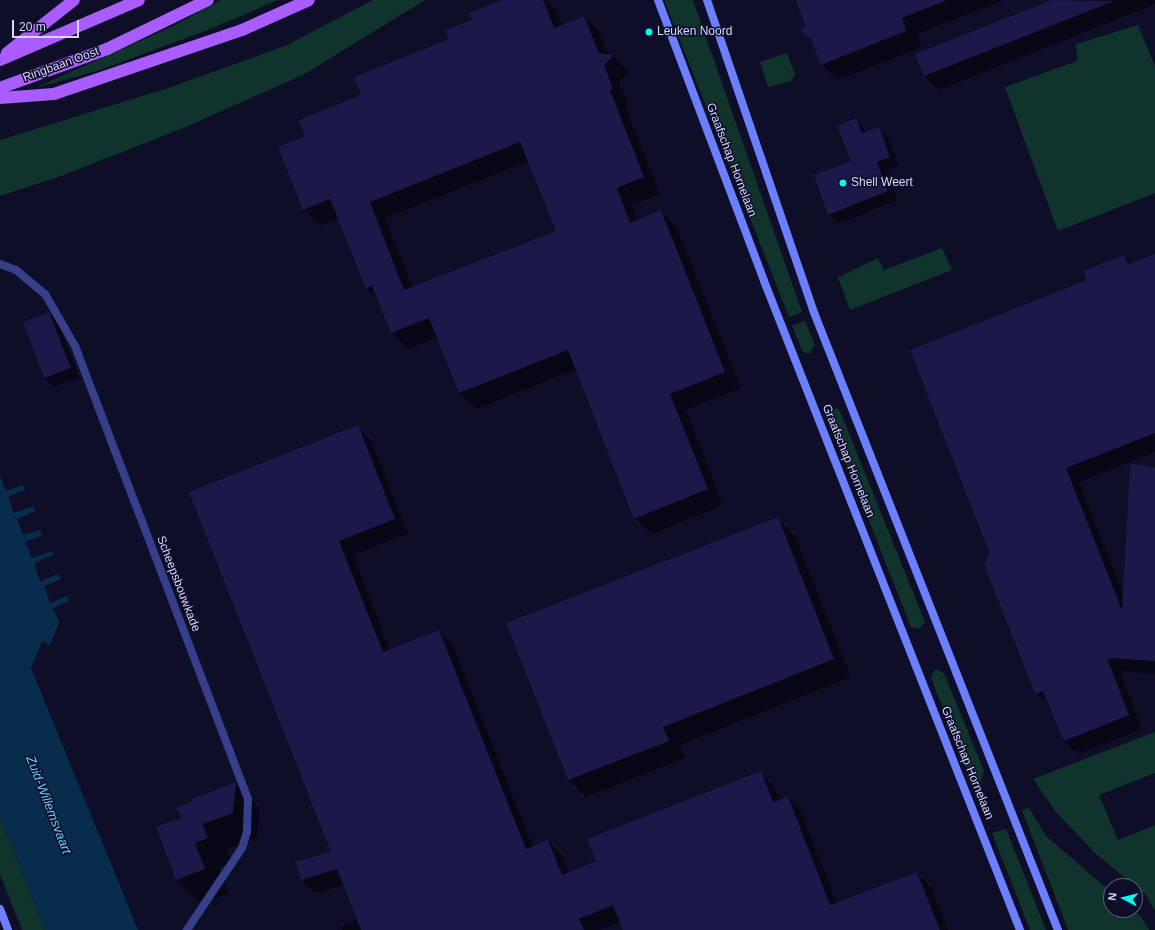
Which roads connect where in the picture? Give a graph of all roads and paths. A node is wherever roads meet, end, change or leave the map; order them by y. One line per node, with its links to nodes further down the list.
1 (74, 0): 7 (main road)
2 (139, 0): 7 (main road)
3 (208, 0): 8 (main road, Ringbaan Oost)
4 (309, 0): 9 (main road)
5 (658, 0): 14 (street, Graafschap Hornelaan)
6 (707, 0): 15 (street, Graafschap Hornelaan)
7 (0, 59)
8 (0, 88)
9 (0, 98)
10 (0, 264): 13 (street, Scheepsbouwkade)
11 (0, 909): 12 (street)
12 (8, 930)
13 (187, 930)
14 (1020, 930)
15 (1058, 930)

